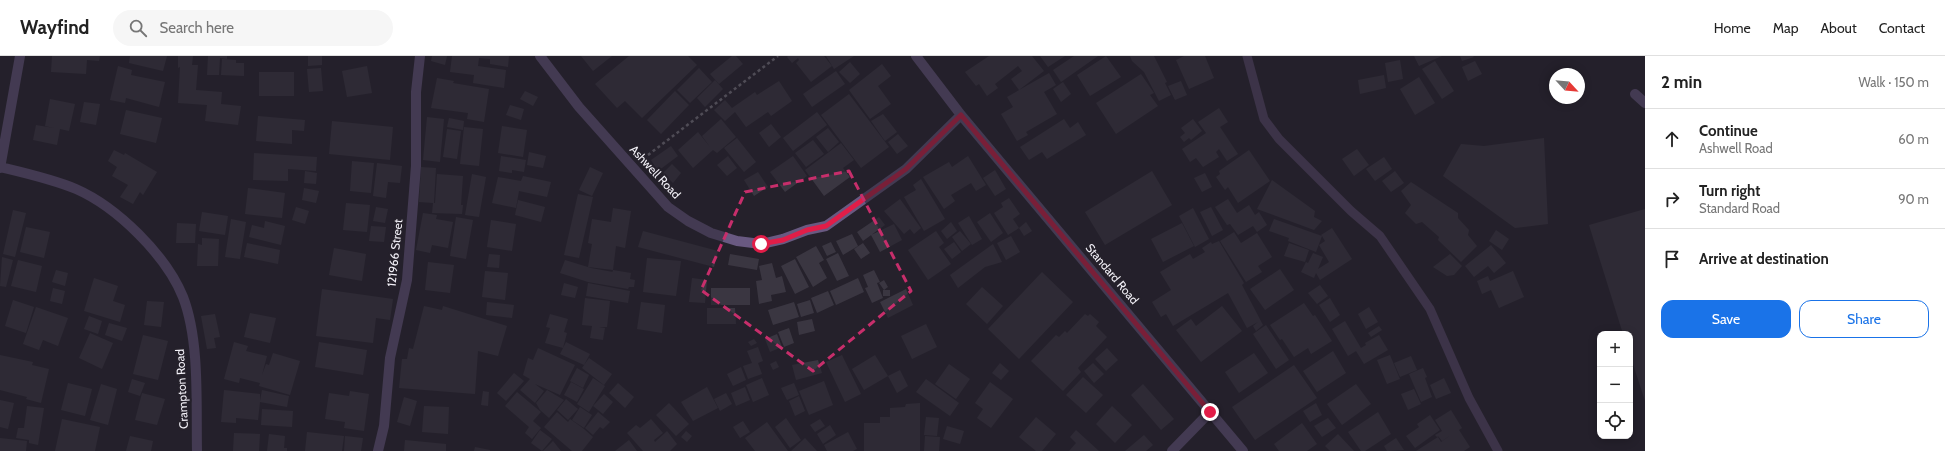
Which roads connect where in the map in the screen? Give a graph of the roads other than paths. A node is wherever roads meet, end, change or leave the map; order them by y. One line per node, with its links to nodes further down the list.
1 (20, 56): 8 (street)
2 (420, 56): 11 (street, 121966 Street)
3 (540, 56): 7 (street, Ashwell Road)
4 (916, 56): 7 (street, Standard Road)
5 (1635, 94): 6 (street)
6 (1645, 103)
7 (961, 115): 9 (street, Standard Road)
8 (0, 167): 10 (street, Crampton Road)
9 (1210, 412): 12 (street); 13 (street, Standard Road)
10 (197, 451)
11 (378, 451)
12 (1172, 451)
13 (1243, 451)

